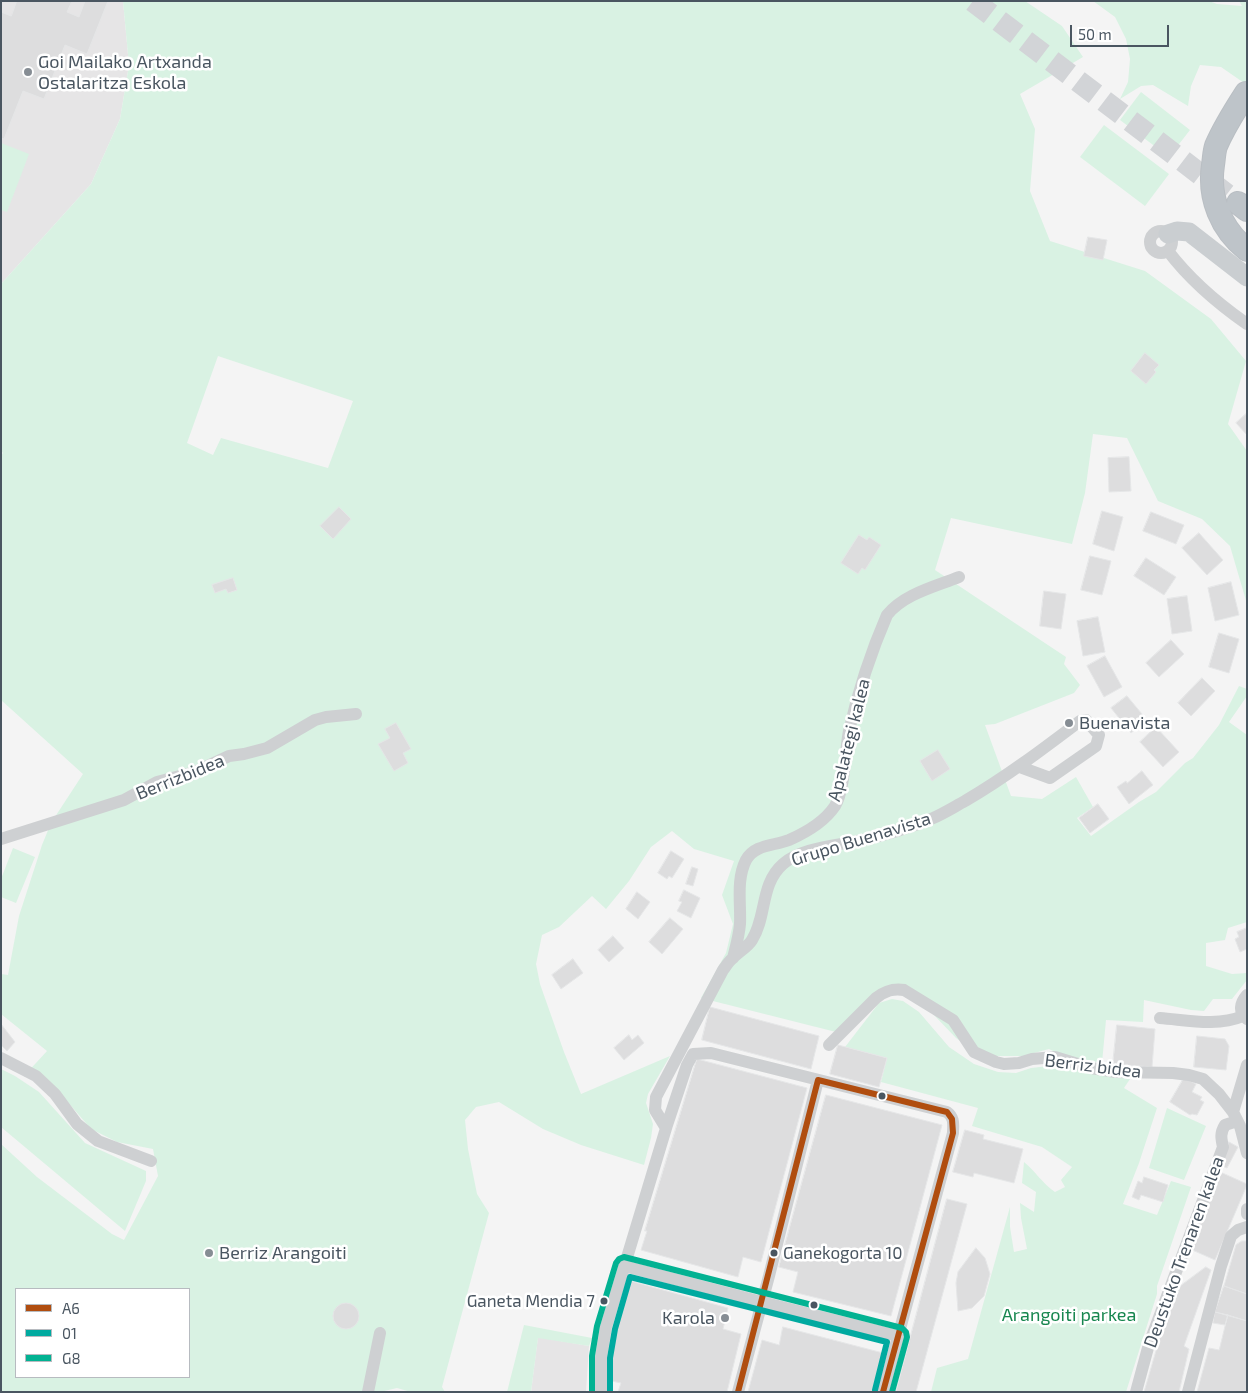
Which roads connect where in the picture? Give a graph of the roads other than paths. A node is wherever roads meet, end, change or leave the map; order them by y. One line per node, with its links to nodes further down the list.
1 (1246, 92): 3 (highway)
2 (1168, 242): 4 (main road); 5 (street)
3 (1247, 250)
4 (1247, 277)
5 (1247, 324)
6 (959, 577): 10 (street, Apalategi kalea)
7 (356, 714): 9 (street, Berrizbidea)
8 (1020, 767): 8 (street, Grupo Buenavista); 10 (street, Grupo Buenavista)
9 (1, 840)
10 (733, 958): 19 (street, Grupo Buenavista)
11 (1247, 995): 13 (street)
12 (1160, 1018): 13 (street)
13 (1245, 1018)
14 (829, 1045): 18 (street, Berriz bidea)
15 (1, 1058): 21 (street)
16 (1247, 1065): 18 (street)
17 (818, 1080): 19 (street); 26 (street); 28 (street)
18 (1235, 1116): 20 (street); 33 (street, Deustuko Trenaren kalea)
19 (666, 1128): 25 (street)
20 (1247, 1153)
21 (151, 1161)
22 (1247, 1209): 23 (street)
23 (1247, 1214)
24 (1247, 1227): 34 (street)
25 (624, 1266): 26 (street); 30 (street)
26 (762, 1302): 28 (street); 31 (street)
27 (380, 1333): 29 (street)
28 (898, 1336): 32 (street)
29 (368, 1392)
30 (601, 1392)
31 (738, 1392)
32 (883, 1392)
33 (1136, 1392)
34 (1188, 1392)

